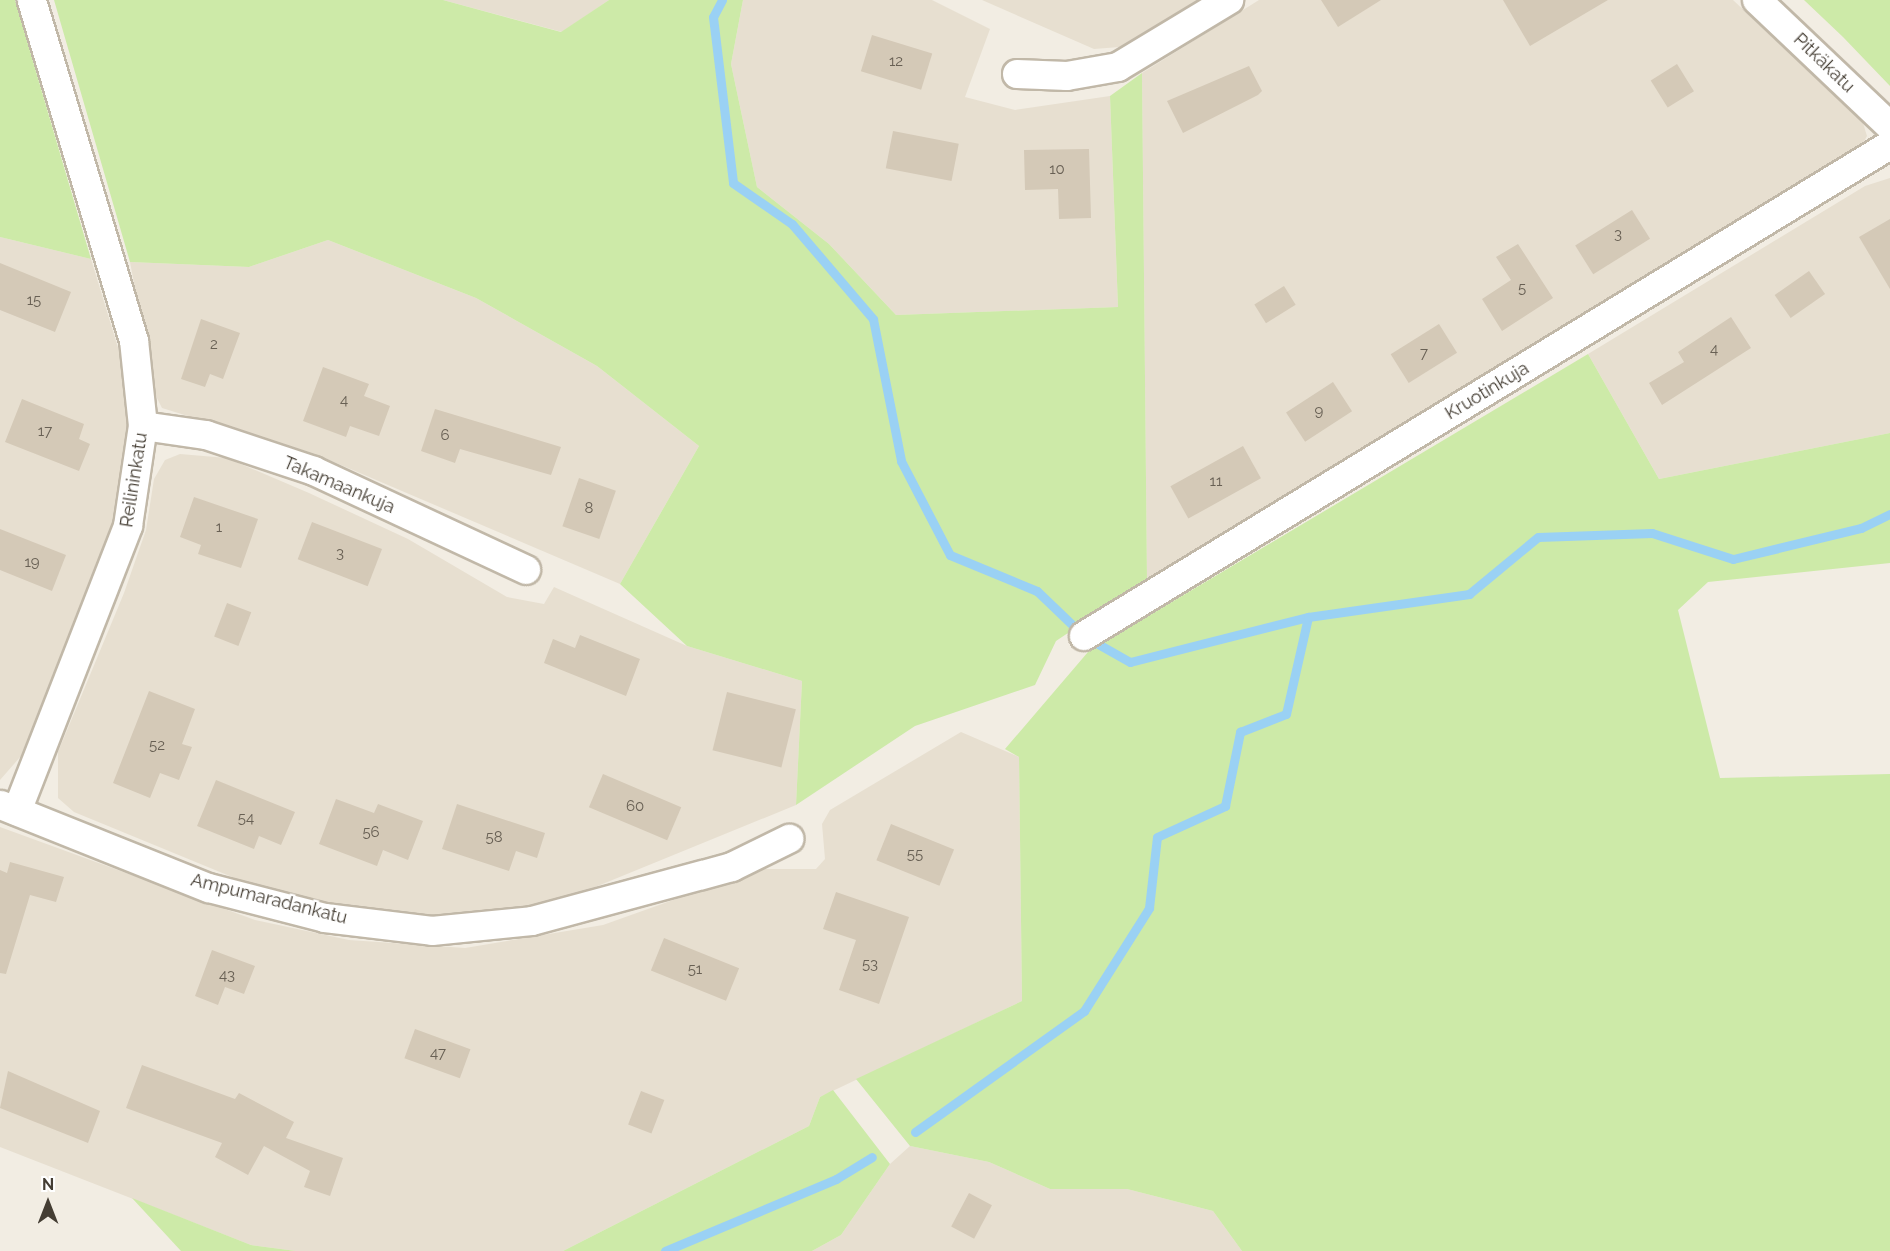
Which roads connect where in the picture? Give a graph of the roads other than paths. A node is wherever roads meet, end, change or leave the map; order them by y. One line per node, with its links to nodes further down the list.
1 (32, 0): 7 (street, Reilininkatu)
2 (1229, 0): 4 (street)
3 (1757, 0): 5 (street, Pitkäkatu)
4 (1017, 74)
5 (1890, 126)
6 (1890, 145): 9 (street, Kruotinkuja)
7 (143, 426): 8 (street, Takamaankuja); 10 (street, Reilininkatu)
8 (526, 570)
9 (1084, 636)
10 (9, 808): 11 (street, Ampumaradankatu)
11 (789, 839)

